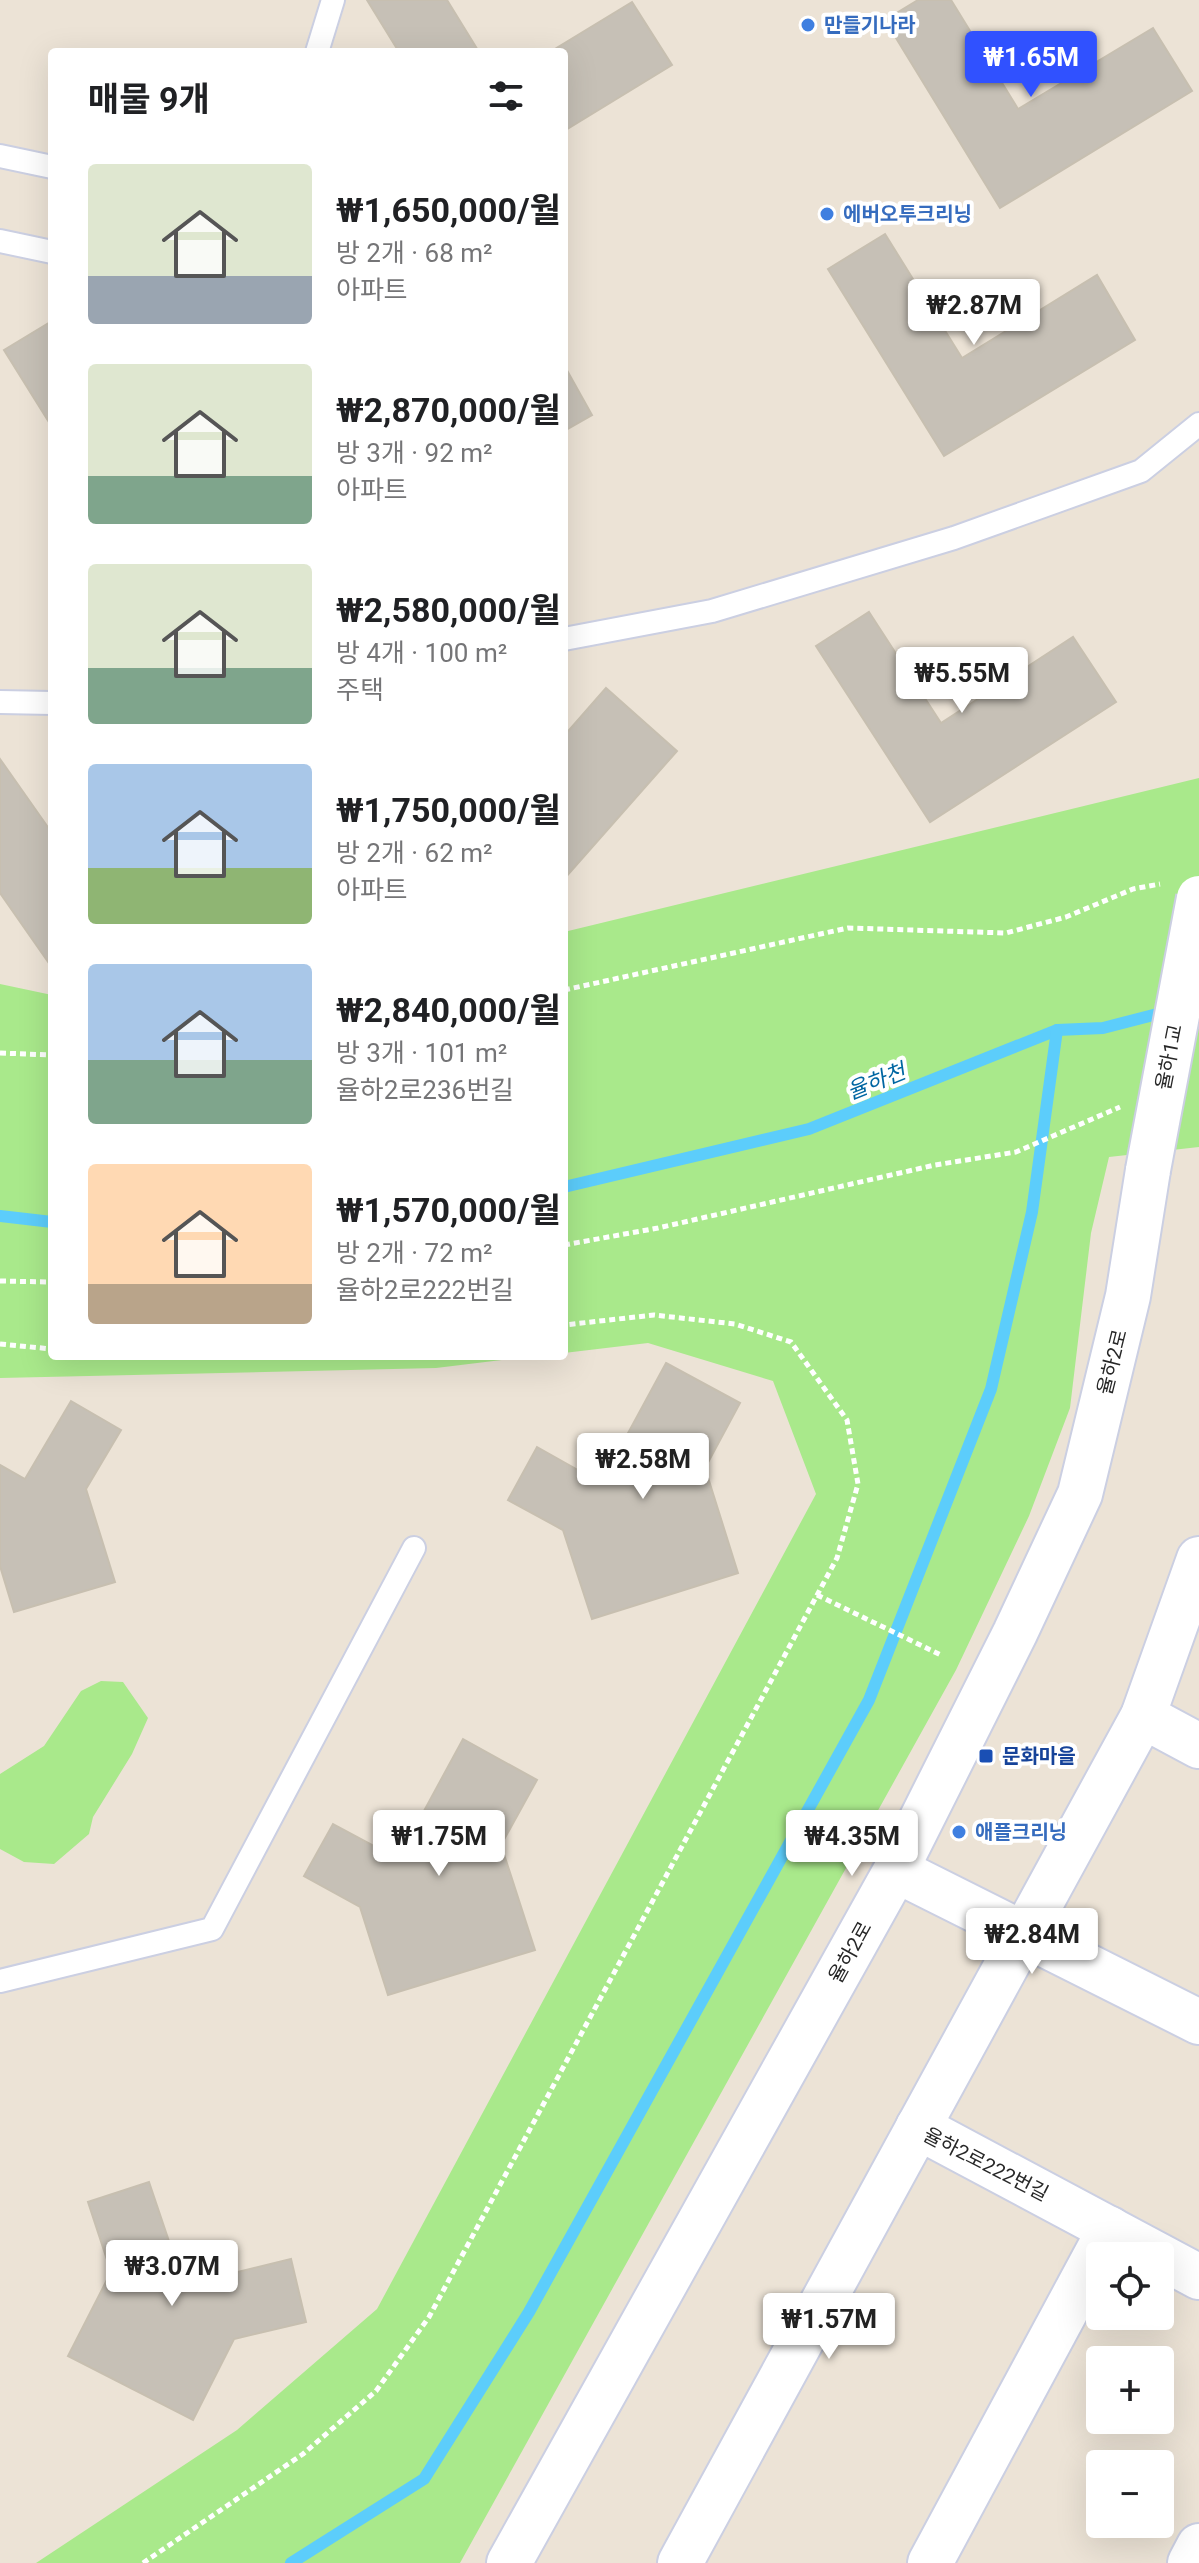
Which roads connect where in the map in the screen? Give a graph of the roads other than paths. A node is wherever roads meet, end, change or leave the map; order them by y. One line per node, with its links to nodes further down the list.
1 (333, 0): 2 (lane)
2 (318, 48)
3 (0, 156): 4 (lane)
4 (48, 166)
5 (0, 241): 6 (lane)
6 (48, 251)
7 (1199, 424): 8 (lane)
8 (568, 638)
9 (0, 702): 10 (lane)
10 (48, 703)
11 (1186, 890): 12 (street, 율하1교, bridge)
12 (1148, 1170): 17 (street, 율하2로)
13 (414, 1548): 19 (lane)
14 (1199, 1559): 15 (street)
15 (1143, 1716): 16 (street); 18 (street)
16 (1199, 1746)
17 (896, 1870): 18 (street); 25 (street, 율하2로)
18 (1026, 1934): 20 (street); 21 (street)
19 (0, 1981)
20 (1199, 2022)
21 (918, 2127): 22 (street, 율하2로222번길); 26 (street, 율하2로222번길)
22 (1110, 2229): 23 (street, 율하2로222번길); 27 (street)
23 (1199, 2277)
24 (1199, 2546): 28 (street)
25 (509, 2563)
26 (680, 2563)
27 (930, 2563)
28 (1190, 2563)

